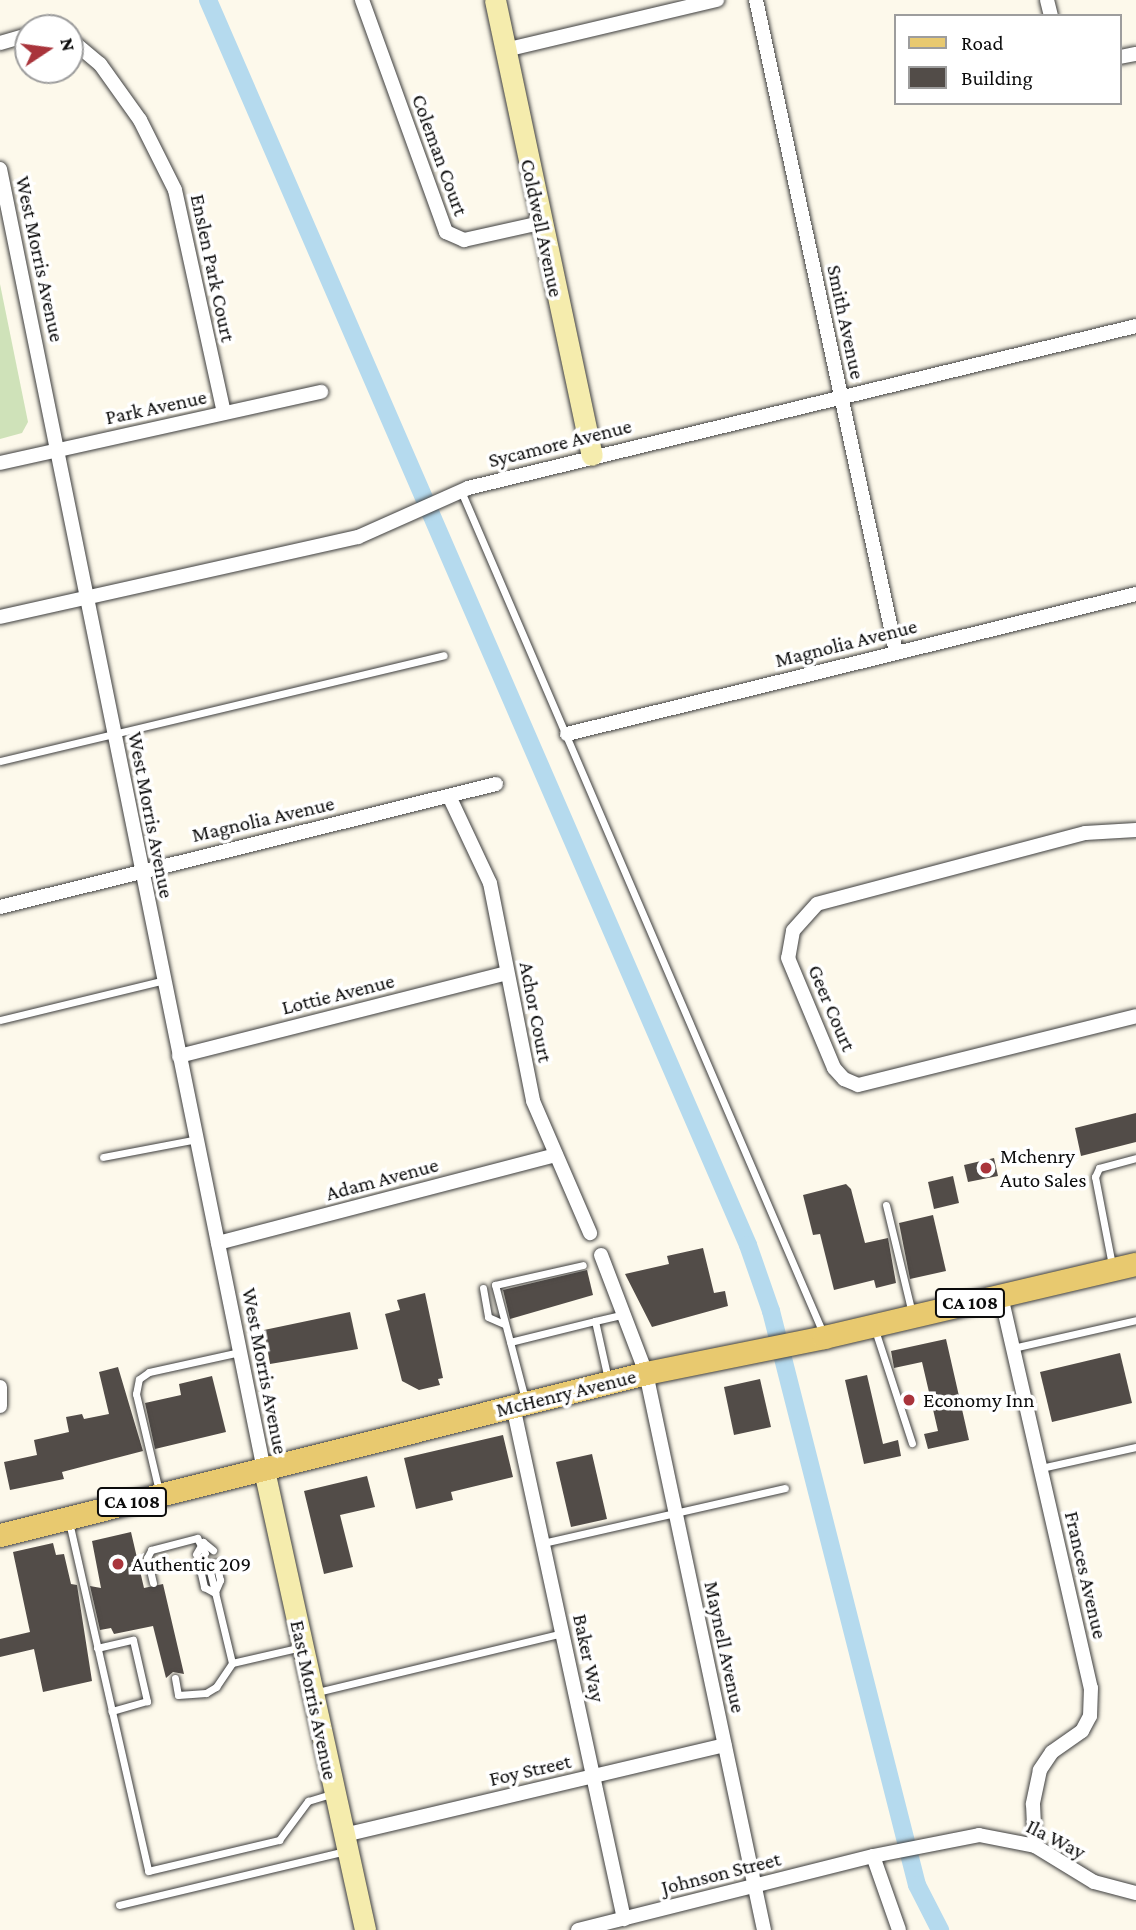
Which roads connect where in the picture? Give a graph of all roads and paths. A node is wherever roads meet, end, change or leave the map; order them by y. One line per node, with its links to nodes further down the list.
1 (362, 0): 8 (street, Coleman Court)
2 (495, 0): 5 (street, Coldwell Avenue)
3 (718, 0): 5 (street)
4 (756, 0): 11 (street, Smith Avenue)
5 (505, 50): 8 (street, Coldwell Avenue)
6 (84, 51): 12 (street, Enslen Park Court)
7 (0, 169): 13 (street, West Morris Avenue)
8 (540, 223): 14 (street, Coldwell Avenue)
9 (1136, 327): 11 (street, Sycamore Avenue)
10 (321, 392): 12 (street, Park Avenue)
11 (841, 397): 14 (street, Sycamore Avenue); 20 (street, Smith Avenue)
12 (224, 414): 13 (street, Park Avenue)
13 (57, 450): 15 (street, Park Avenue); 18 (street, West Morris Avenue)
14 (592, 455): 16 (street, Sycamore Avenue)
15 (0, 463)
16 (461, 491): 18 (street, Sycamore Avenue); 23 (lane)
17 (1136, 594): 20 (street, Magnolia Avenue)
18 (86, 596): 19 (street, Sycamore Avenue); 22 (street, West Morris Avenue)
19 (0, 617)
20 (896, 652): 23 (street, Magnolia Avenue)
21 (444, 655): 22 (lane)
22 (113, 733): 24 (lane); 28 (street, West Morris Avenue)
23 (567, 734): 54 (lane)
24 (0, 761)
25 (496, 784): 26 (street, Magnolia Avenue)
26 (449, 796): 28 (street, Magnolia Avenue); 30 (street, Achor Court)
27 (1136, 830): 32 (street, Geer Court)
28 (139, 870): 29 (street, Magnolia Avenue); 31 (street, West Morris Avenue)
29 (0, 907)
30 (507, 973): 34 (street, Lottie Avenue); 36 (street, Achor Court)
31 (164, 979): 33 (lane); 34 (street, West Morris Avenue)
32 (1136, 1016)
33 (0, 1020)
34 (179, 1056): 35 (street, West Morris Avenue)
35 (197, 1139): 37 (lane); 41 (street, West Morris Avenue)
36 (556, 1156): 40 (street, Achor Court); 41 (street, Adam Avenue)
37 (103, 1157)
38 (1136, 1158): 45 (lane)
39 (886, 1205): 49 (lane)
40 (590, 1233)
41 (218, 1243): 57 (street, West Morris Avenue)
42 (601, 1255): 48 (street)
43 (1136, 1264): 45 (main road, McHenry Avenue / CA 108)
44 (583, 1265): 52 (lane)
45 (1113, 1269): 47 (main road, McHenry Avenue / CA 108)
46 (484, 1289): 52 (lane)
47 (1000, 1296): 49 (main road, McHenry Avenue / CA 108); 56 (street, Frances Avenue)
48 (625, 1314): 51 (lane); 58 (street)
49 (913, 1316): 53 (main road, McHenry Avenue / CA 108)
50 (1136, 1320): 56 (lane)
51 (595, 1321): 55 (lane); 59 (lane)
52 (503, 1324): 55 (lane)
53 (874, 1325): 54 (main road, McHenry Avenue / CA 108); 63 (lane)
54 (814, 1339): 58 (main road, McHenry Avenue / CA 108)
55 (510, 1342): 61 (lane)
56 (1012, 1348): 65 (street, Frances Avenue)
57 (240, 1352): 66 (street, West Morris Avenue); 68 (lane)
58 (646, 1373): 59 (main road, McHenry Avenue / CA 108); 69 (street, Maynell Avenue)
59 (608, 1382): 61 (main road, McHenry Avenue / CA 108)
60 (0, 1387): 62 (street)
61 (519, 1405): 66 (main road, McHenry Avenue / CA 108); 73 (street, Baker Way)
62 (0, 1406)
63 (912, 1443)
64 (1136, 1447): 65 (lane)
65 (1040, 1469): 91 (street, Frances Avenue)
66 (264, 1470): 68 (main road, McHenry Avenue / CA 108); 81 (street, East Morris Avenue)
67 (785, 1488): 69 (lane)
68 (160, 1495): 70 (main road, McHenry Avenue / CA 108)
69 (675, 1513): 73 (lane); 87 (street, Maynell Avenue)
70 (68, 1518): 71 (main road, McHenry Avenue / CA 108); 82 (lane)
71 (0, 1535)
72 (202, 1542): 74 (lane); 75 (lane); 78 (lane)
73 (542, 1543): 80 (street, Baker Way)
74 (209, 1552)
75 (196, 1554)
76 (212, 1562): 79 (lane)
77 (199, 1565): 79 (lane)
78 (153, 1583)
79 (215, 1592): 83 (lane)
80 (562, 1633): 85 (lane); 88 (street, Baker Way)
81 (302, 1647): 83 (lane); 85 (street, East Morris Avenue)
82 (97, 1648): 86 (lane); 86 (lane)
83 (232, 1663): 84 (lane)
84 (174, 1678)
85 (313, 1693): 89 (street, East Morris Avenue)
86 (111, 1711): 89 (lane)
87 (724, 1745): 88 (street, Foy Street); 93 (street, Maynell Avenue)
88 (592, 1777): 90 (street, Foy Street); 96 (street, Baker Way)
89 (335, 1793): 90 (street, East Morris Avenue)
90 (346, 1843): 95 (lane); 97 (street, East Morris Avenue)
91 (1035, 1846): 92 (street, Ila Way); 94 (street, Ila Way)
92 (873, 1856): 93 (street, Johnson Street); 100 (street)
93 (755, 1887): 96 (street, Johnson Street); 99 (street, Maynell Avenue)
94 (1136, 1893)
95 (119, 1905)
96 (624, 1919): 98 (street, Johnson Street)
97 (365, 1930)
98 (578, 1930)
99 (764, 1930)
100 (899, 1930)

